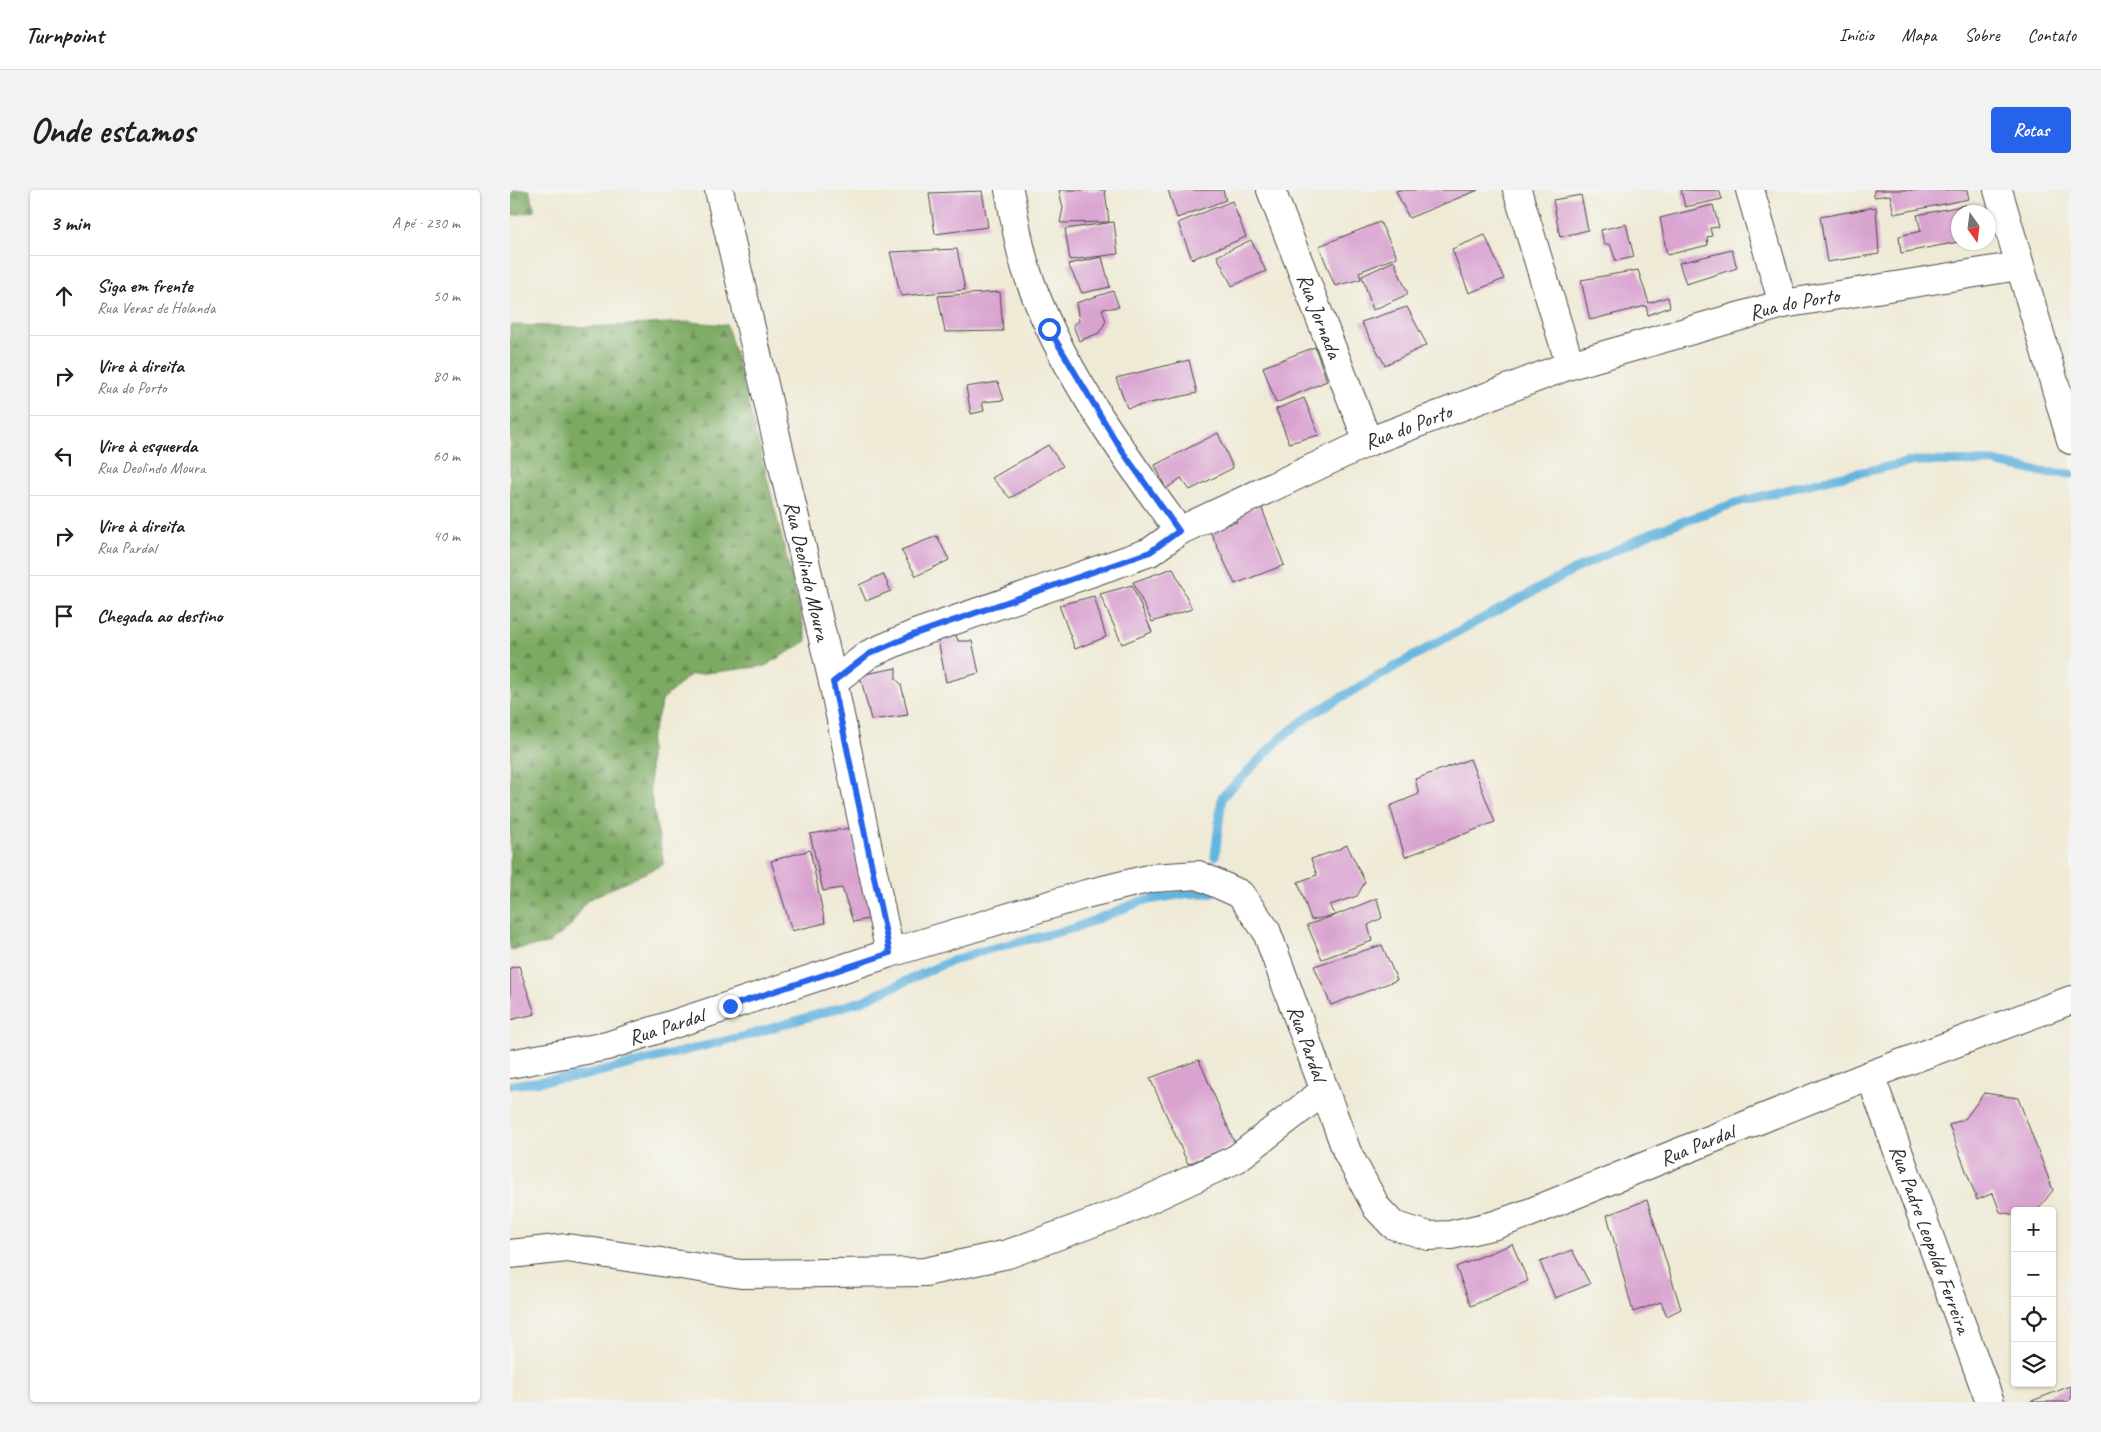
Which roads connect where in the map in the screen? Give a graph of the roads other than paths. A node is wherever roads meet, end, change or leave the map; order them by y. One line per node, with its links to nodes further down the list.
1 (719, 190): 13 (street, Rua Deolindo Moura)
2 (1009, 190): 12 (street)
3 (1271, 190): 11 (street, Rua Jornada)
4 (1517, 190): 9 (street)
5 (1750, 190): 8 (street)
6 (1998, 190): 7 (street)
7 (2019, 266): 8 (street, Rua do Porto); 10 (street)
8 (1783, 304): 9 (street, Rua do Porto)
9 (1570, 365): 11 (street, Rua do Porto)
10 (2071, 440)
11 (1368, 442): 12 (street, Rua do Porto)
12 (1179, 531): 13 (street, Rua do Porto)
13 (833, 682): 14 (street, Rua Deolindo Moura)
14 (890, 953): 16 (street, Rua Pardal); 18 (street, Rua Pardal)
15 (2071, 1000): 17 (street, Rua Pardal)
16 (510, 1064)
17 (1870, 1076): 18 (street, Rua Pardal); 20 (street, Rua Padre Leopoldo Ferreira)
18 (1324, 1091): 19 (street)
19 (510, 1254)
20 (1990, 1402)

